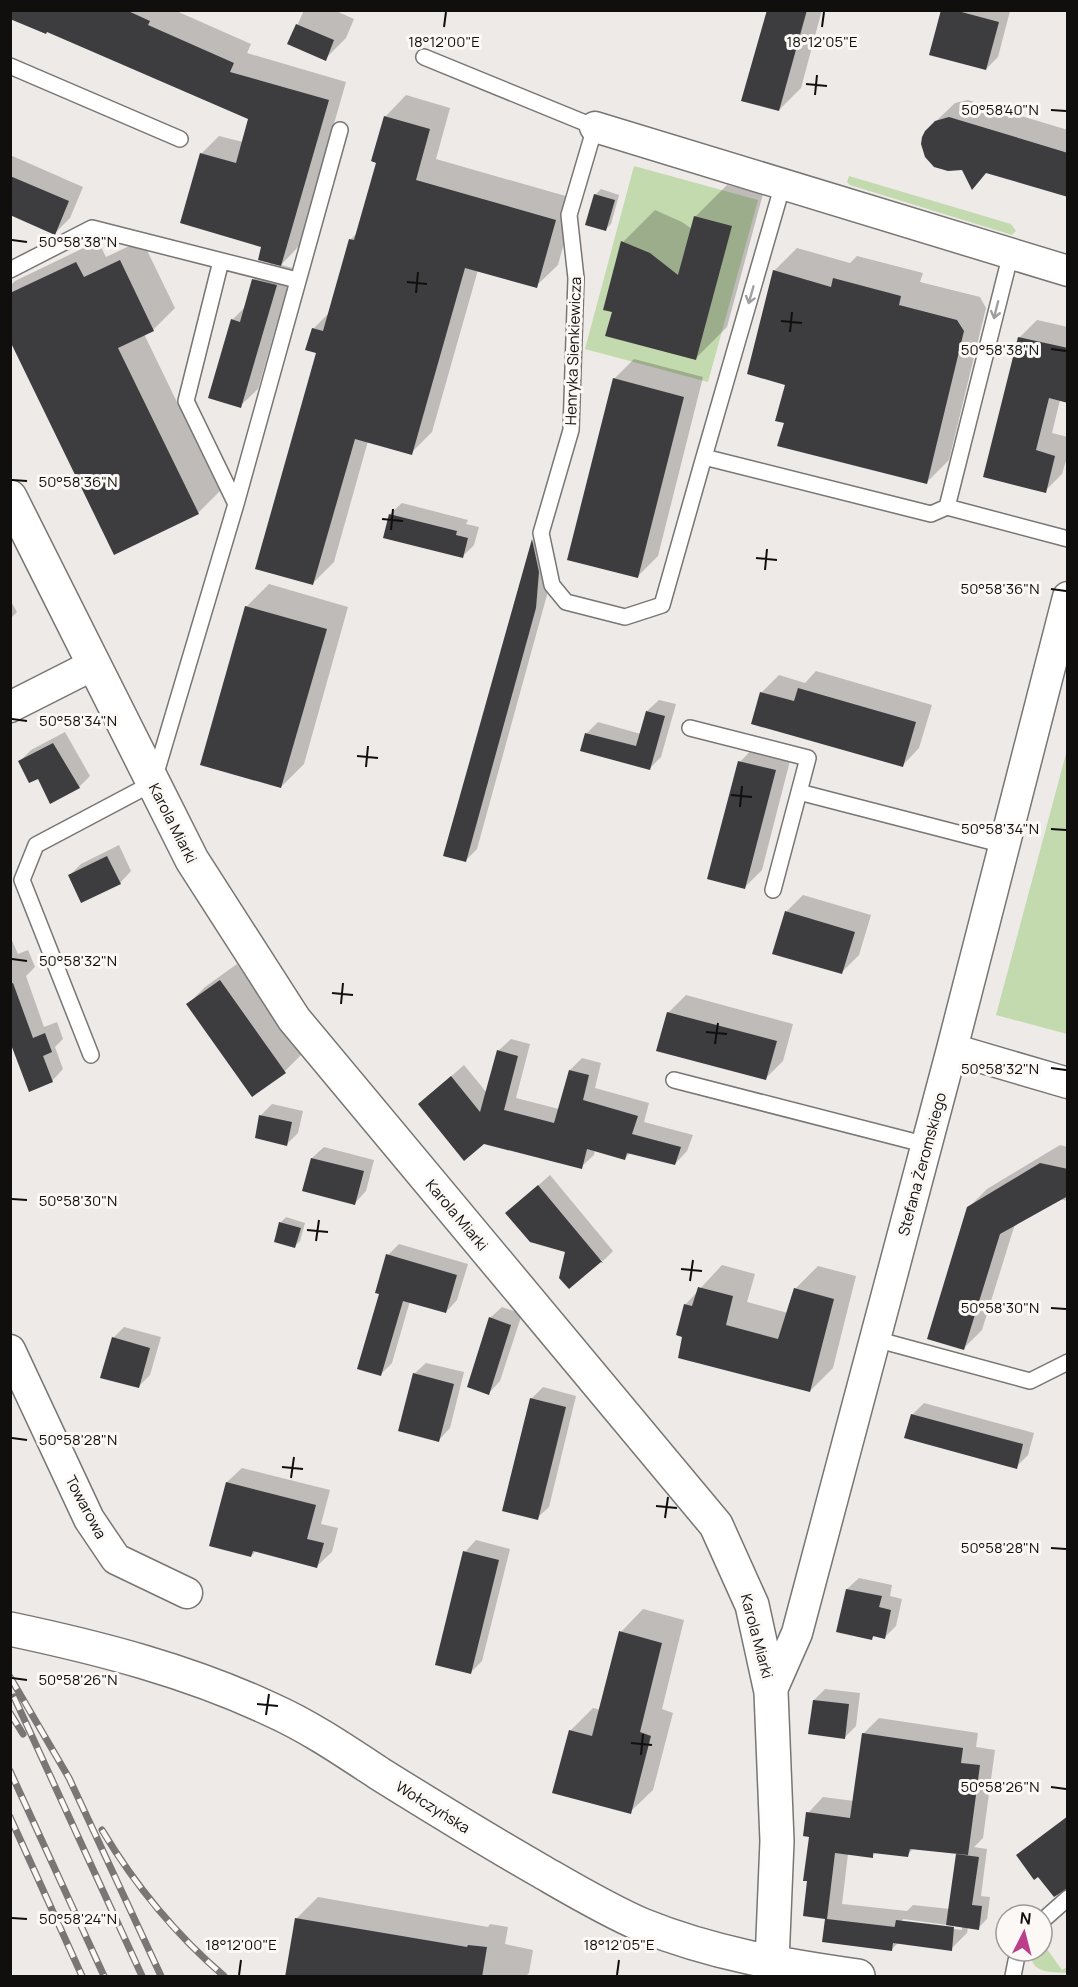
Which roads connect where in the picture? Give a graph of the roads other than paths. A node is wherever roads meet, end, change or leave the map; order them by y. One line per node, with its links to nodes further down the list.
1 (424, 57): 3 (lane)
2 (10, 66): 5 (lane)
3 (595, 127): 6 (street); 12 (lane, Henryka Sienkiewicza)
4 (340, 130): 11 (lane)
5 (180, 139)
6 (783, 184): 7 (street); 12 (lane, Henryka Sienkiewicza, one-way to 12)
7 (1011, 253): 10 (street); 15 (lane, one-way to 15)
8 (221, 261): 9 (lane); 11 (lane); 14 (lane)
9 (10, 270)
10 (1068, 271)
11 (297, 280): 14 (lane)
12 (704, 457): 15 (lane)
13 (10, 496): 18 (street, Karola Miarki)
14 (236, 504): 21 (lane)
15 (946, 507): 16 (lane)
16 (1068, 539)
17 (1068, 597): 23 (street, Stefana Żeromskiego)
18 (93, 665): 19 (street); 21 (street, Karola Miarki)
19 (10, 706)
20 (690, 728): 22 (lane)
21 (153, 783): 26 (lane); 35 (street, Karola Miarki)
22 (799, 792): 23 (lane); 24 (lane)
23 (1004, 845): 25 (street, Stefana Żeromskiego)
24 (773, 890)
25 (952, 1049): 28 (street); 29 (street, Stefana Żeromskiego)
26 (91, 1055)
27 (675, 1080): 29 (lane)
28 (1068, 1083)
29 (927, 1145): 30 (street, Stefana Żeromskiego)
30 (875, 1339): 32 (lane); 35 (street, Stefana Żeromskiego)
31 (10, 1350): 33 (street, Towarowa)
32 (1068, 1362)
33 (187, 1593)
34 (19, 1631): 38 (street, Wołczyńska)
35 (771, 1692): 38 (street, Karola Miarki)
36 (1068, 1898): 37 (lane)
37 (1054, 1910)
38 (772, 1962): 39 (street, Wołczyńska)
39 (858, 1977)

